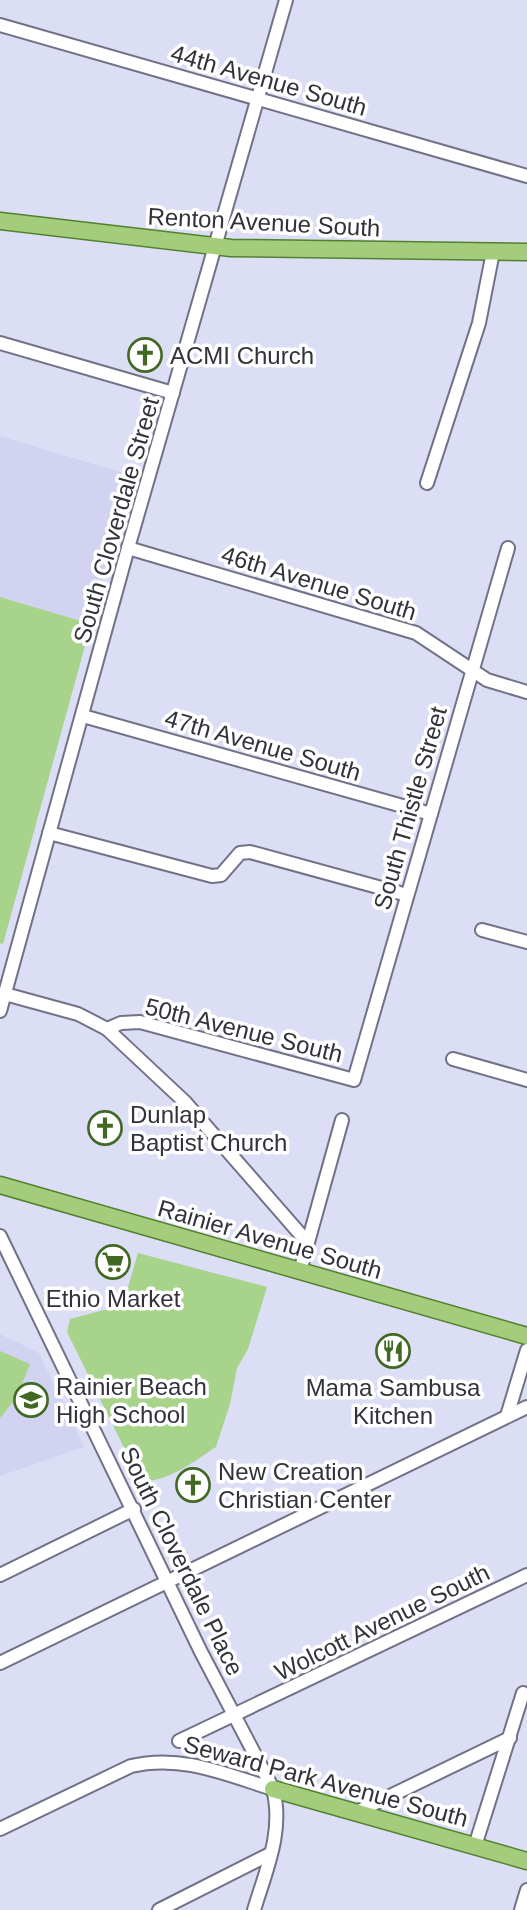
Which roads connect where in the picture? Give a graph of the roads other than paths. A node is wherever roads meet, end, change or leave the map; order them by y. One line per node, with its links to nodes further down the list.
1 (286, 0): 3 (street, South Cloverdale Street)
2 (0, 25): 3 (street, 44th Avenue South)
3 (258, 99): 4 (street, 44th Avenue South); 6 (street, South Cloverdale Street)
4 (527, 176)
5 (0, 221): 6 (main road, Renton Avenue South)
6 (215, 247): 7 (main road, Renton Avenue South); 10 (street, South Cloverdale Street)
7 (493, 252): 8 (main road, Renton Avenue South); 11 (street)
8 (527, 252)
9 (0, 343): 10 (street)
10 (173, 393): 12 (street, South Cloverdale Street)
11 (427, 483)
12 (128, 548): 14 (street, 46th Avenue South); 16 (street, South Cloverdale Street)
13 (508, 548): 14 (street, South Thistle Street)
14 (472, 671): 15 (street, 46th Avenue South); 17 (street, South Thistle Street)
15 (527, 692)
16 (83, 716): 17 (street, 47th Avenue South); 18 (street, South Cloverdale Street)
17 (431, 814): 19 (street, South Thistle Street)
18 (49, 833): 19 (street); 22 (street, South Cloverdale Street)
19 (407, 895): 26 (street, South Thistle Street)
20 (482, 930): 21 (street)
21 (527, 942)
22 (5, 994): 23 (street, South Cloverdale Street); 24 (street, 50th Avenue South)
23 (0, 1011)
24 (107, 1029): 26 (street, 50th Avenue South); 31 (street)
25 (453, 1059): 27 (street)
26 (354, 1080)
27 (527, 1080)
28 (342, 1120): 31 (street)
29 (0, 1185): 32 (main road, Rainier Avenue South)
30 (0, 1236): 37 (street, South Cloverdale Place)
31 (308, 1242): 32 (street)
32 (300, 1271): 33 (main road, Rainier Avenue South)
33 (527, 1336)
34 (527, 1350): 36 (street)
35 (527, 1407): 36 (street)
36 (507, 1416): 40 (street)
37 (134, 1509): 38 (street); 40 (street, South Cloverdale Place)
38 (0, 1575)
39 (527, 1575): 43 (street, Wolcott Avenue South)
40 (168, 1579): 41 (street); 43 (street, South Cloverdale Place)
41 (0, 1663)
42 (523, 1693): 44 (street)
43 (234, 1716): 45 (street, Wolcott Avenue South); 46 (street, South Cloverdale Place)
44 (510, 1738): 47 (street); 49 (street)
45 (179, 1741)
46 (273, 1789): 47 (main road, Seward Park Avenue South); 48 (street, Seward Park Avenue South); 50 (street)
47 (357, 1812): 49 (main road, Seward Park Avenue South)
48 (0, 1829)
49 (475, 1846): 51 (main road, Seward Park Avenue South)
50 (270, 1854): 53 (street); 54 (street)
51 (527, 1861)
52 (527, 1889): 55 (street)
53 (159, 1910)
54 (254, 1910)
55 (521, 1910)

